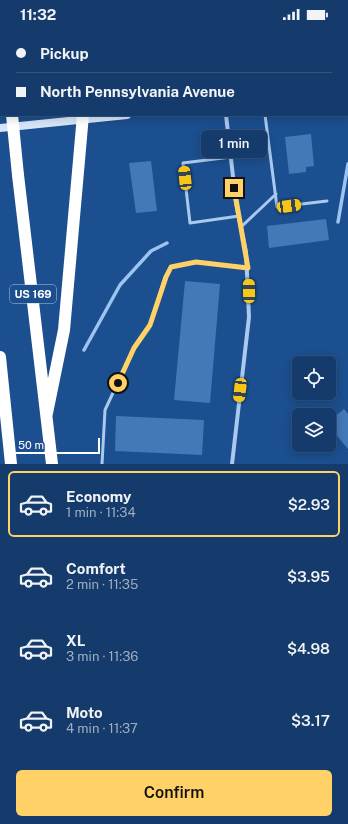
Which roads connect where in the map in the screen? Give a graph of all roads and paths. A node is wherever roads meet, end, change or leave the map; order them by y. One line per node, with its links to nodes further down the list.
1 (12, 116): 14 (highway, US 169, bridge)
2 (104, 116): 5 (main road)
3 (226, 116): 7 (street)
4 (265, 116): 8 (lane)
5 (83, 117): 6 (main road); 14 (highway)
6 (0, 128)
7 (231, 157): 10 (street); 10 (lane)
8 (276, 194): 9 (lane); 11 (lane)
9 (327, 200)
10 (239, 216): 11 (street)
11 (241, 227): 12 (street)
12 (248, 268): 19 (lane); 20 (street)
13 (0, 357): 16 (highway)
14 (47, 413): 18 (highway, US 169)
15 (0, 414): 16 (highway)
16 (9, 443): 17 (highway)
17 (11, 464)
18 (52, 464)
19 (102, 464)
20 (232, 464)

